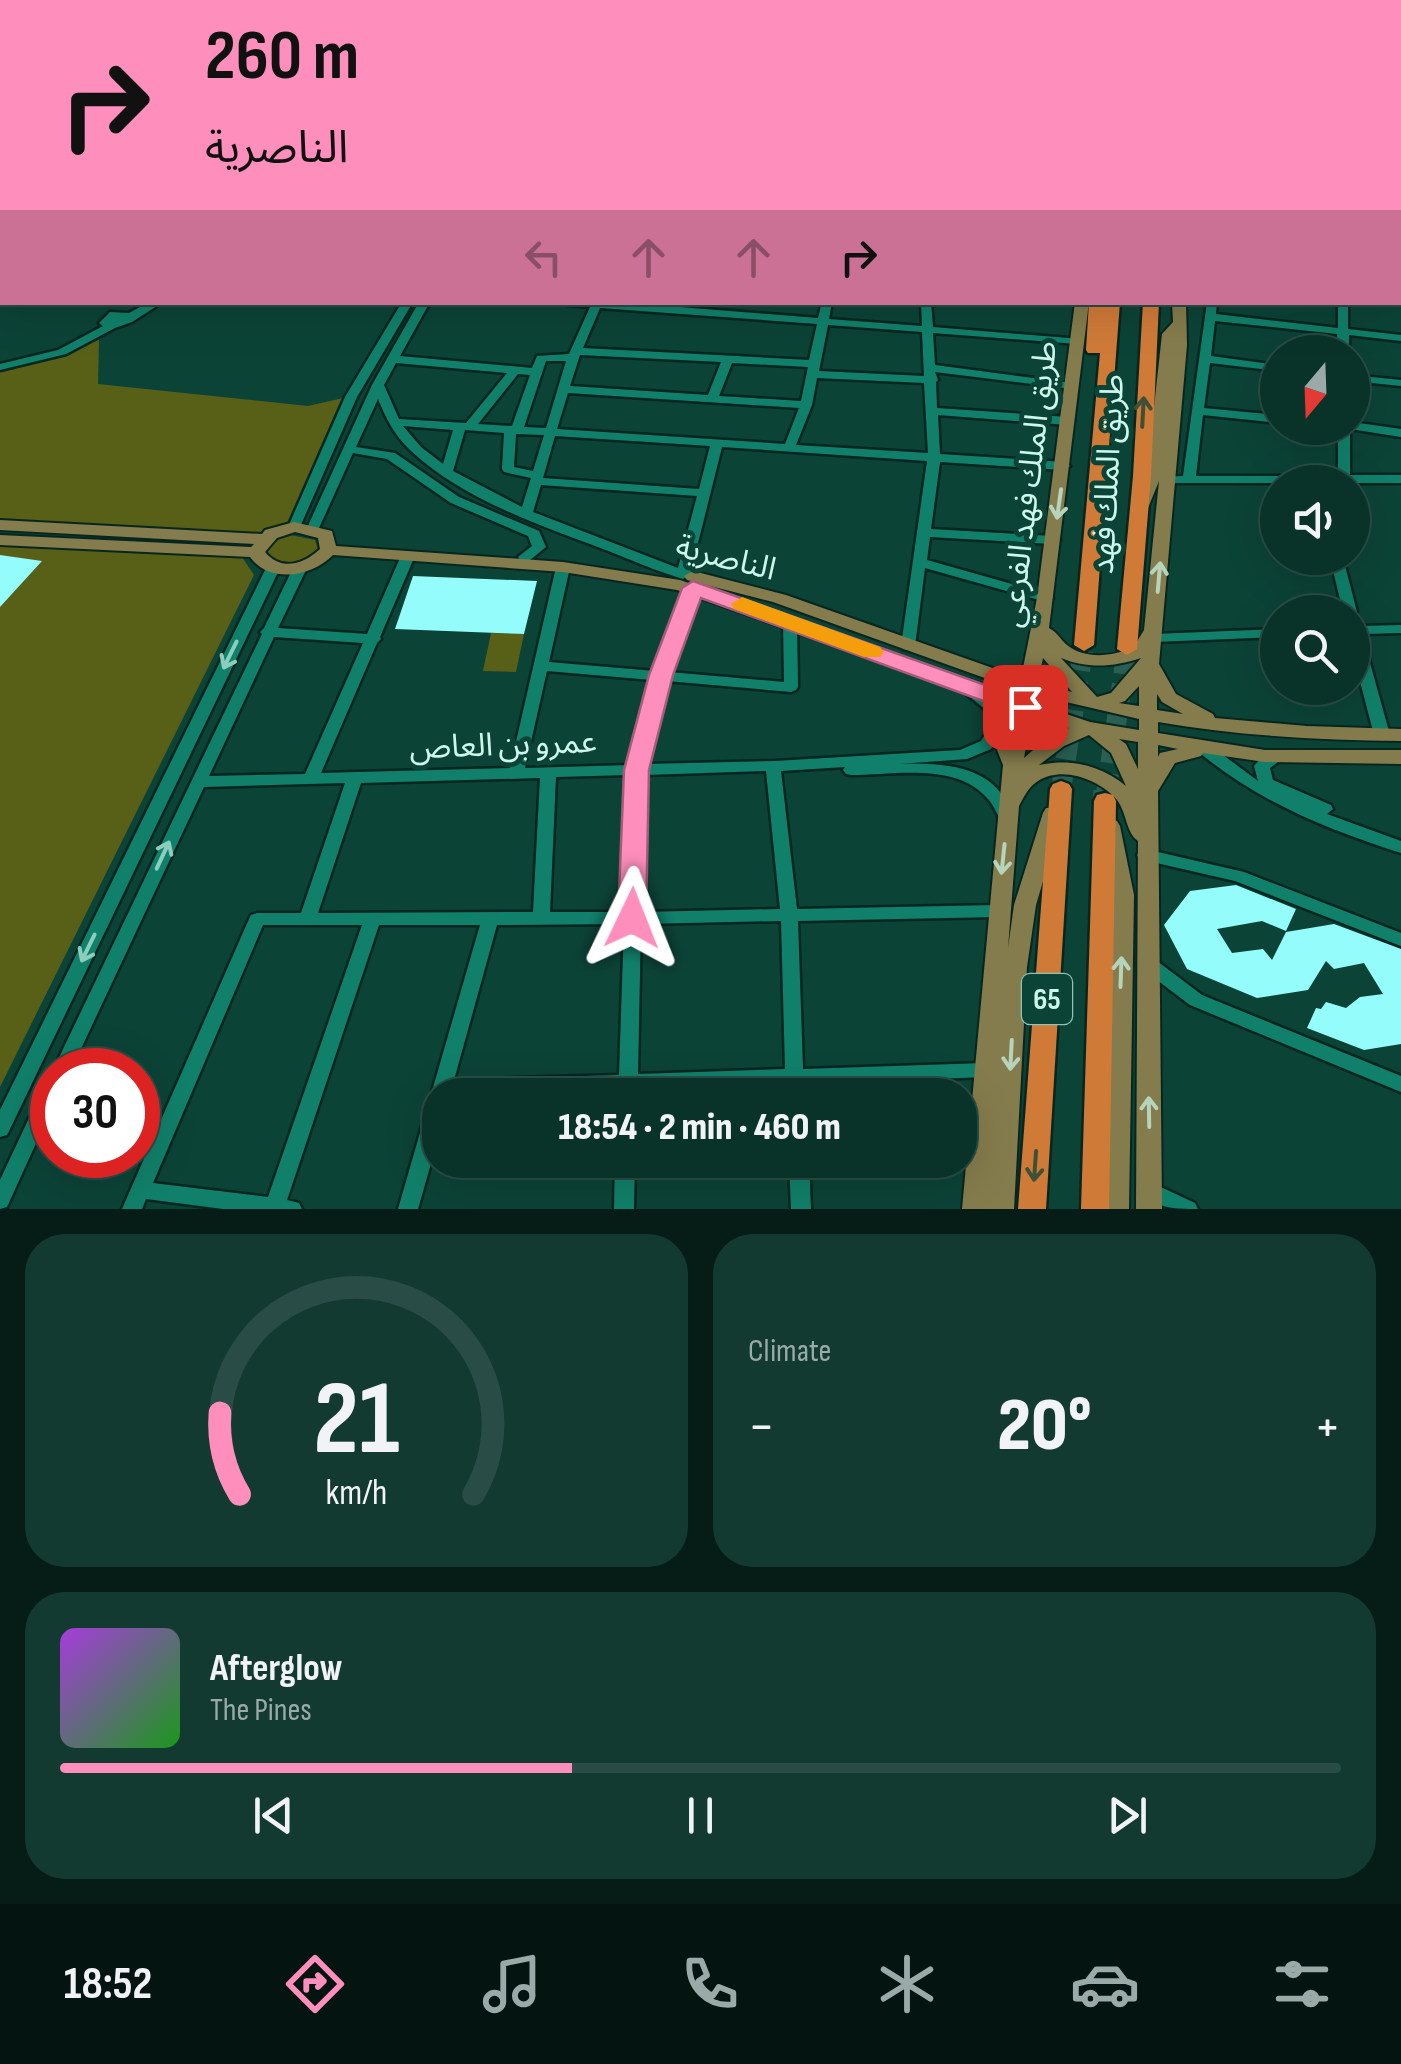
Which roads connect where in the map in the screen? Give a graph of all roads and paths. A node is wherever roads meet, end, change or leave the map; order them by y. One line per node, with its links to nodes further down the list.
1 (138, 305): 17 (street)
2 (151, 305): 17 (street)
3 (406, 305): 71 (street)
4 (423, 305): 28 (street)
5 (602, 305): 26 (street)
6 (615, 305): 18 (street)
7 (745, 305): 18 (street)
8 (826, 305): 20 (street)
9 (926, 305): 22 (street)
10 (1082, 305): 25 (main road, طريق الملك فهد الفرعي)
11 (1096, 305): 49 (highway)
12 (1112, 305): 49 (highway, طريق الملك فهد)
13 (1151, 305): 68 (highway, طريق الملك فهد, one-way to 13)
14 (1212, 305): 19 (street)
15 (1343, 305): 23 (street)
16 (1180, 311): 64 (main road); 68 (main road)
17 (124, 316): 21 (street)
18 (742, 316): 20 (street)
19 (1212, 317): 23 (street); 29 (street)
20 (822, 322): 22 (street); 33 (street)
21 (107, 324): 27 (street); 32 (street)
22 (930, 331): 25 (street); 36 (street)
23 (1343, 332): 24 (street)
24 (1401, 338)
25 (1076, 341): 40 (main road, طريق الملك فهد الفرعي)
26 (574, 354): 30 (street); 35 (street); 41 (street)
27 (0, 359)
28 (392, 359): 34 (street); 39 (street)
29 (1207, 359): 31 (street); 45 (street)
30 (728, 360): 33 (street); 42 (street)
31 (1260, 366)
32 (0, 367)
33 (812, 369): 36 (street); 43 (street)
34 (514, 371): 35 (street); 50 (street)
35 (536, 372): 52 (street)
36 (931, 374): 40 (street); 44 (street)
37 (1370, 380): 38 (street)
38 (1401, 383)
39 (378, 385): 48 (street); 57 (street)
40 (1072, 386): 47 (main road, طريق الملك فهد الفرعي)
41 (564, 389): 42 (street); 53 (street)
42 (712, 399): 43 (street)
43 (806, 405): 56 (street)
44 (933, 411): 47 (street); 58 (street)
45 (1199, 411): 46 (street); 62 (street)
46 (1260, 417)
47 (1068, 420): 59 (main road, طريق الملك فهد الفرعي)
48 (393, 422): 50 (street); 60 (street)
49 (1100, 425): 92 (highway, طريق الملك فهد)
50 (464, 426): 52 (street); 60 (street)
51 (1370, 429): 54 (street)
52 (513, 430): 53 (street); 61 (street)
53 (553, 432): 55 (street); 61 (street)
54 (1401, 433)
55 (717, 443): 56 (street); 67 (street)
56 (789, 448): 58 (street)
57 (349, 449): 71 (street); 77 (street)
58 (934, 457): 59 (street); 72 (street)
59 (1064, 466): 74 (main road, طريق الملك فهد الفرعي, one-way to 74)
60 (446, 474): 69 (street)
61 (537, 479): 67 (street); 69 (street)
62 (1189, 479): 64 (street); 66 (street)
63 (1401, 479): 65 (street)
64 (1164, 480): 89 (main road, one-way to 64)
65 (1370, 480)
66 (1260, 481)
67 (705, 493): 83 (street)
68 (1142, 505): 94 (highway, طريق الملك فهد)
69 (527, 511): 83 (street)
70 (0, 525): 75 (main road)
71 (303, 528): 75 (main road); 76 (main road)
72 (924, 534): 74 (street); 79 (street)
73 (0, 540): 75 (main road)
74 (1053, 540): 84 (main road, طريق الملك فهد الفرعي)
75 (259, 545): 81 (main road)
76 (330, 545): 77 (main road, الناصرية); 78 (main road, الناصرية); 82 (main road)
77 (525, 557): 83 (main road, الناصرية)
78 (407, 558): 80 (main road, الناصرية); 91 (street)
79 (920, 562): 84 (street); 93 (street)
80 (564, 567): 83 (main road, الناصرية); 96 (street)
81 (273, 568): 82 (main road); 144 (street, one-way to 144)
82 (300, 568): 88 (street)
83 (688, 581): 85 (main road, الناصرية); 93 (main road, الناصرية); 97 (street)
84 (1045, 607): 89 (main road); 100 (main road, طريق الملك فهد الفرعي); 101 (main road)
85 (790, 621): 97 (street); 99 (main road, الناصرية)
86 (1370, 627): 87 (street)
87 (1401, 628)
88 (267, 632): 91 (street); 120 (street)
89 (1154, 632): 90 (street); 95 (main road)
90 (1260, 633)
91 (374, 639): 119 (street)
92 (1084, 645)
93 (908, 646): 100 (main road, الناصرية)
94 (1128, 648)
95 (1149, 662): 101 (main road); 103 (main road); 107 (main road)
96 (541, 666): 97 (street); 116 (street)
97 (661, 675): 114 (street)
98 (1370, 675): 108 (street)
99 (961, 686): 100 (main road, الناصرية); 105 (street)
100 (1027, 698): 101 (main road, الناصرية); 102 (main road); 106 (main road, الناصرية); 117 (main road, طريق الملك فهد الفرعي)
101 (1094, 704): 102 (main road); 103 (main road); 104 (main road)
102 (1064, 709): 106 (main road)
103 (1149, 716): 104 (main road); 107 (main road); 109 (main road)
104 (1124, 722): 106 (main road); 109 (main road)
105 (998, 727): 113 (street, عمرو بن العاص); 117 (main road)
106 (1088, 728): 109 (main road); 117 (main road); 123 (main road)
107 (1239, 730): 108 (main road)
108 (1391, 734)
109 (1150, 739): 110 (main road); 123 (main road)
110 (1206, 750): 111 (main road); 123 (main road); 126 (street)
111 (1278, 756): 112 (main road); 125 (street)
112 (1401, 758)
113 (774, 766): 114 (street, عمرو بن العاص); 124 (street); 129 (street)
114 (636, 770): 115 (street, عمرو بن العاص); 131 (street)
115 (548, 773): 116 (street, عمرو بن العاص); 130 (street)
116 (516, 774): 118 (street, عمرو بن العاص)
117 (1012, 776): 124 (main road, طريق الملك فهد الفرعي)
118 (355, 778): 119 (street, عمرو بن العاص); 133 (street)
119 (310, 780): 120 (street, عمرو بن العاص)
120 (198, 782): 137 (street, one-way to 120)
121 (1061, 789): 157 (main road, one-way to 157); 158 (highway, 65, one-way to 158)
122 (1105, 801): 159 (highway, 65); 160 (main road, one-way to 122)
123 (1148, 810): 127 (main road)
124 (1008, 818): 127 (main road); 128 (main road, طريق الملك فهد الفرعي, one-way to 128)
125 (1401, 837)
126 (1401, 847)
127 (1145, 855): 135 (street); 136 (main road)
128 (998, 911): 129 (street); 138 (main road, طريق الملك فهد الفرعي)
129 (789, 913): 131 (street); 141 (street)
130 (541, 918): 131 (street); 132 (street)
131 (632, 918): 140 (street)
132 (490, 919): 134 (street); 139 (street)
133 (307, 920): 134 (street); 150 (street)
134 (372, 920): 152 (street)
135 (1401, 940)
136 (1147, 963): 143 (street); 149 (main road, one-way to 136)
137 (72, 1048)
138 (985, 1070): 142 (street); 156 (main road, طريق الملك فهد الفرعي)
139 (446, 1078)
140 (628, 1078)
141 (795, 1078)
142 (890, 1078)
143 (1401, 1084)
144 (0, 1129)
145 (30, 1137): 151 (street)
146 (422, 1162): 153 (street)
147 (625, 1178): 154 (street)
148 (799, 1178): 155 (street)
149 (1150, 1199): 161 (street)
150 (136, 1200): 152 (street)
151 (0, 1201)
152 (284, 1208)
153 (408, 1209)
154 (624, 1209)
155 (801, 1209)
156 (976, 1209)
157 (1001, 1209)
158 (1032, 1209)
159 (1095, 1209)
160 (1116, 1209)
161 (1188, 1209)

